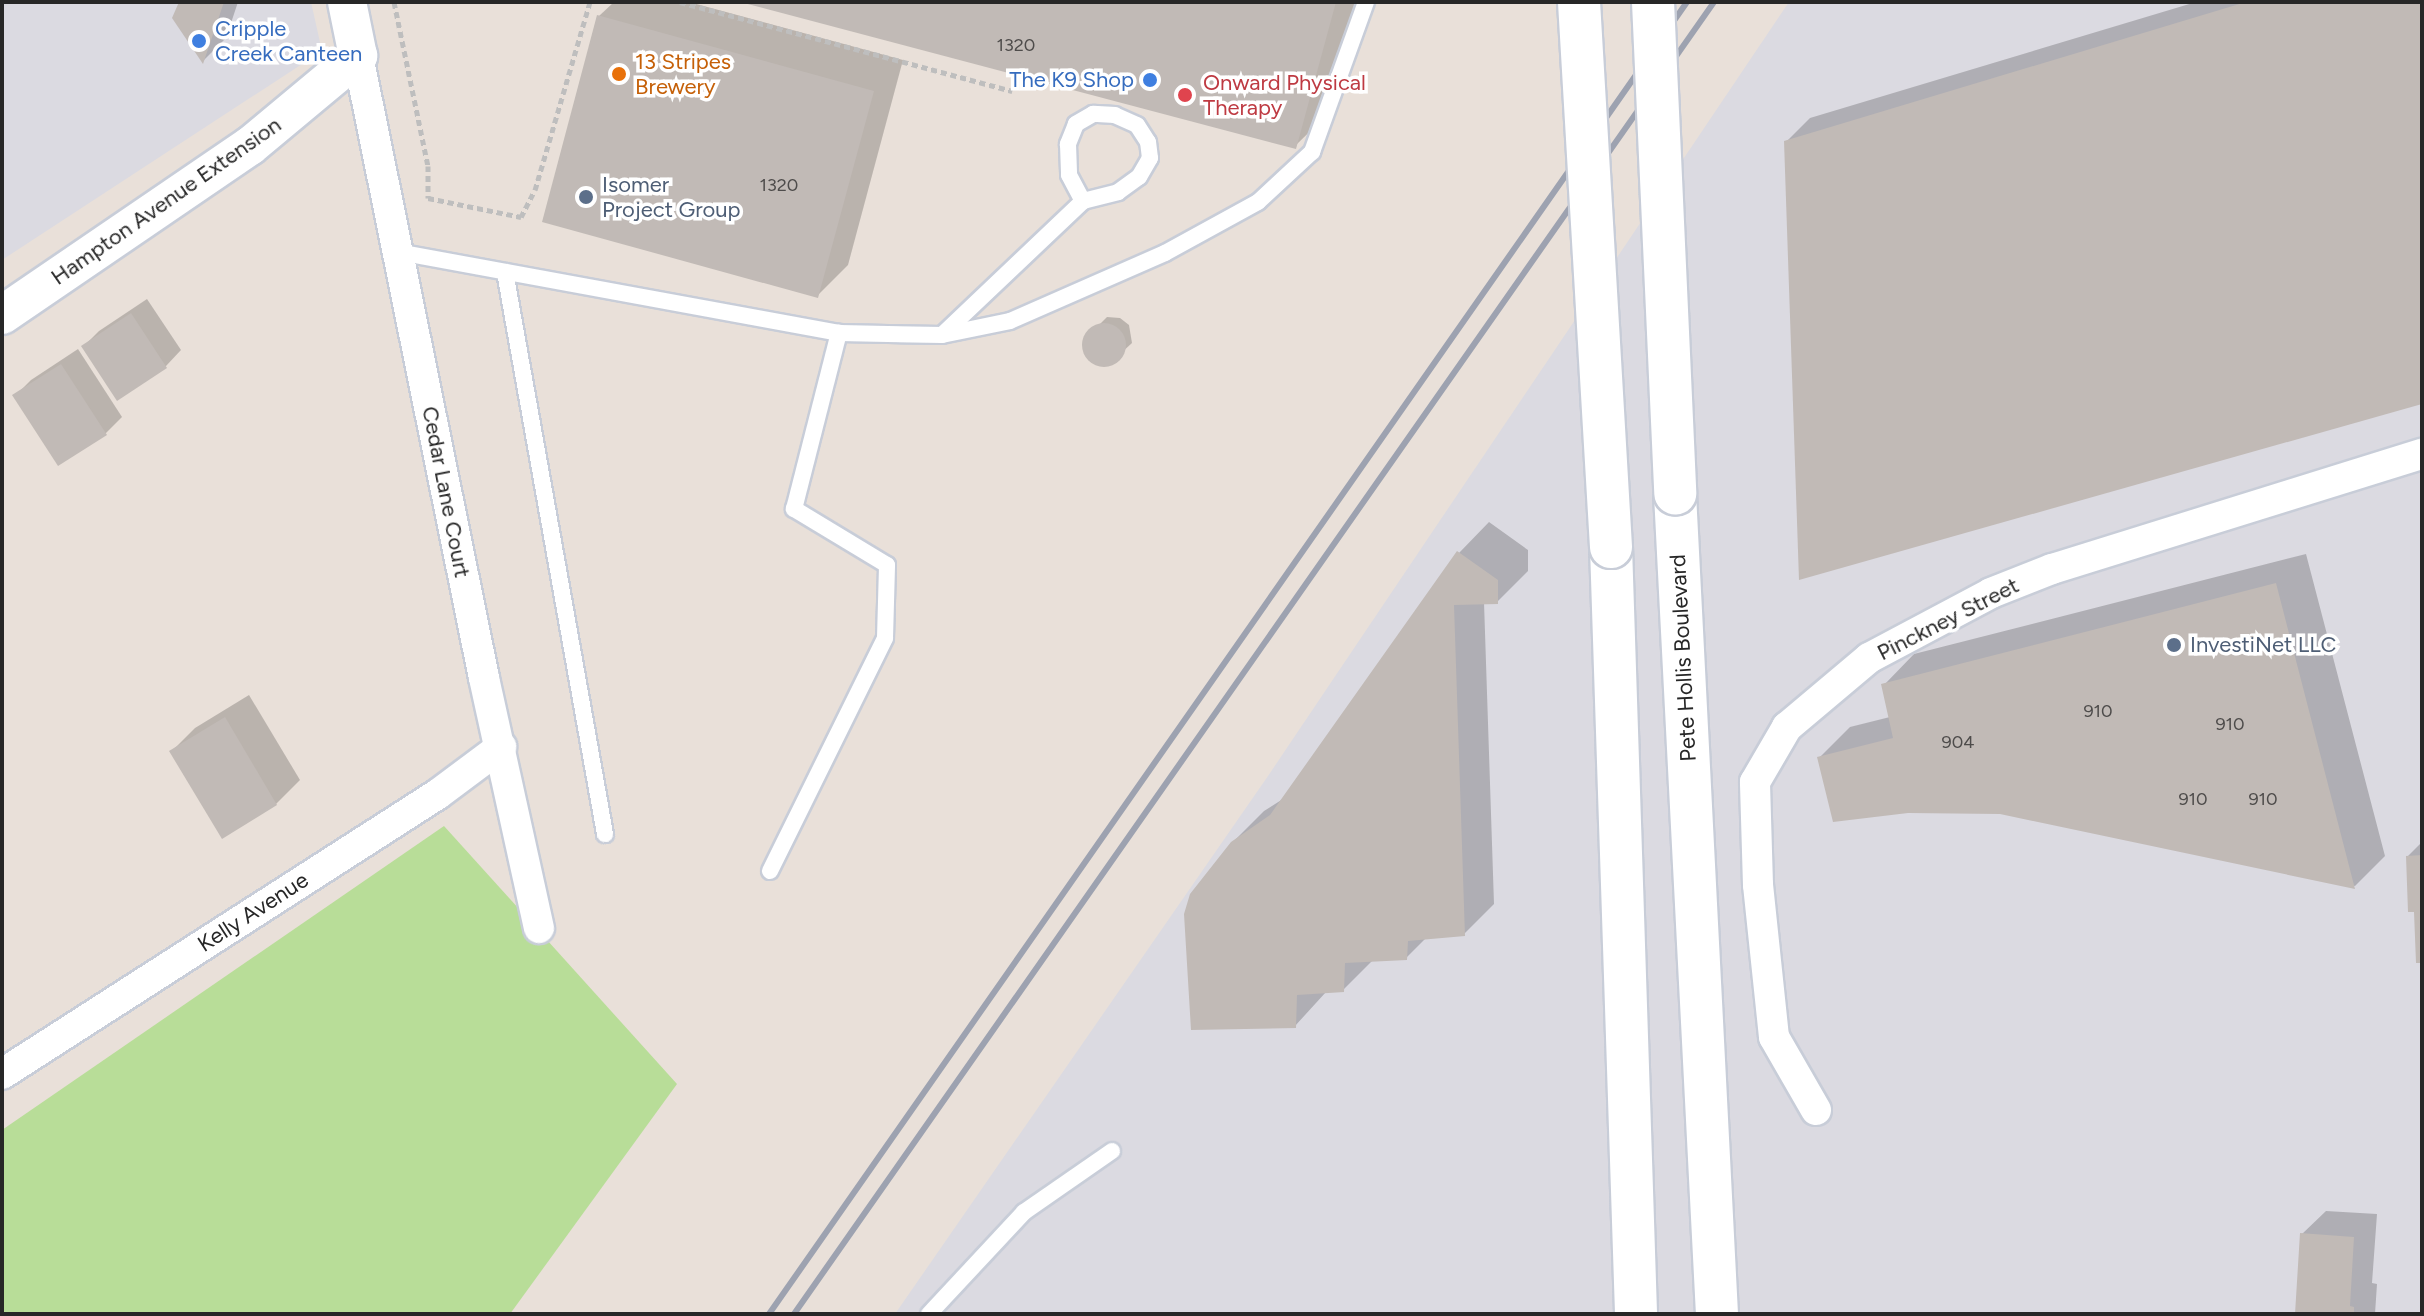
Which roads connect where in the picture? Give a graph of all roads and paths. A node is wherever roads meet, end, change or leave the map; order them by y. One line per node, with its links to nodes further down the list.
1 (347, 2): 8 (street)
2 (394, 2): 3 (path)
3 (590, 2)
4 (680, 2): 9 (path)
5 (1366, 2): 15 (lane)
6 (1579, 2): 26 (main road, bridge)
7 (1653, 2): 24 (main road, Pete Hollis Boulevard, bridge)
8 (358, 56): 11 (street, Cedar Lane Court); 13 (street, Hampton Avenue Extension)
9 (1012, 91)
10 (1083, 201): 10 (lane); 15 (lane)
11 (398, 252): 12 (lane); 17 (street, Cedar Lane Court)
12 (505, 272): 14 (lane); 18 (lane)
13 (2, 315)
14 (839, 333): 15 (lane); 19 (lane)
15 (942, 335)
16 (2422, 454): 22 (street, Pinckney Street)
17 (501, 747): 20 (street, Cedar Lane Court); 21 (street, Kelly Avenue)
18 (605, 834)
19 (770, 871)
20 (539, 928)
21 (2, 1074)
22 (1816, 1110)
23 (1112, 1151): 25 (lane)
24 (1710, 1226): 27 (main road, Pete Hollis Boulevard); 28 (main road)
25 (929, 1314)
26 (1636, 1314)
27 (1717, 1314)
28 (1750, 1314)

